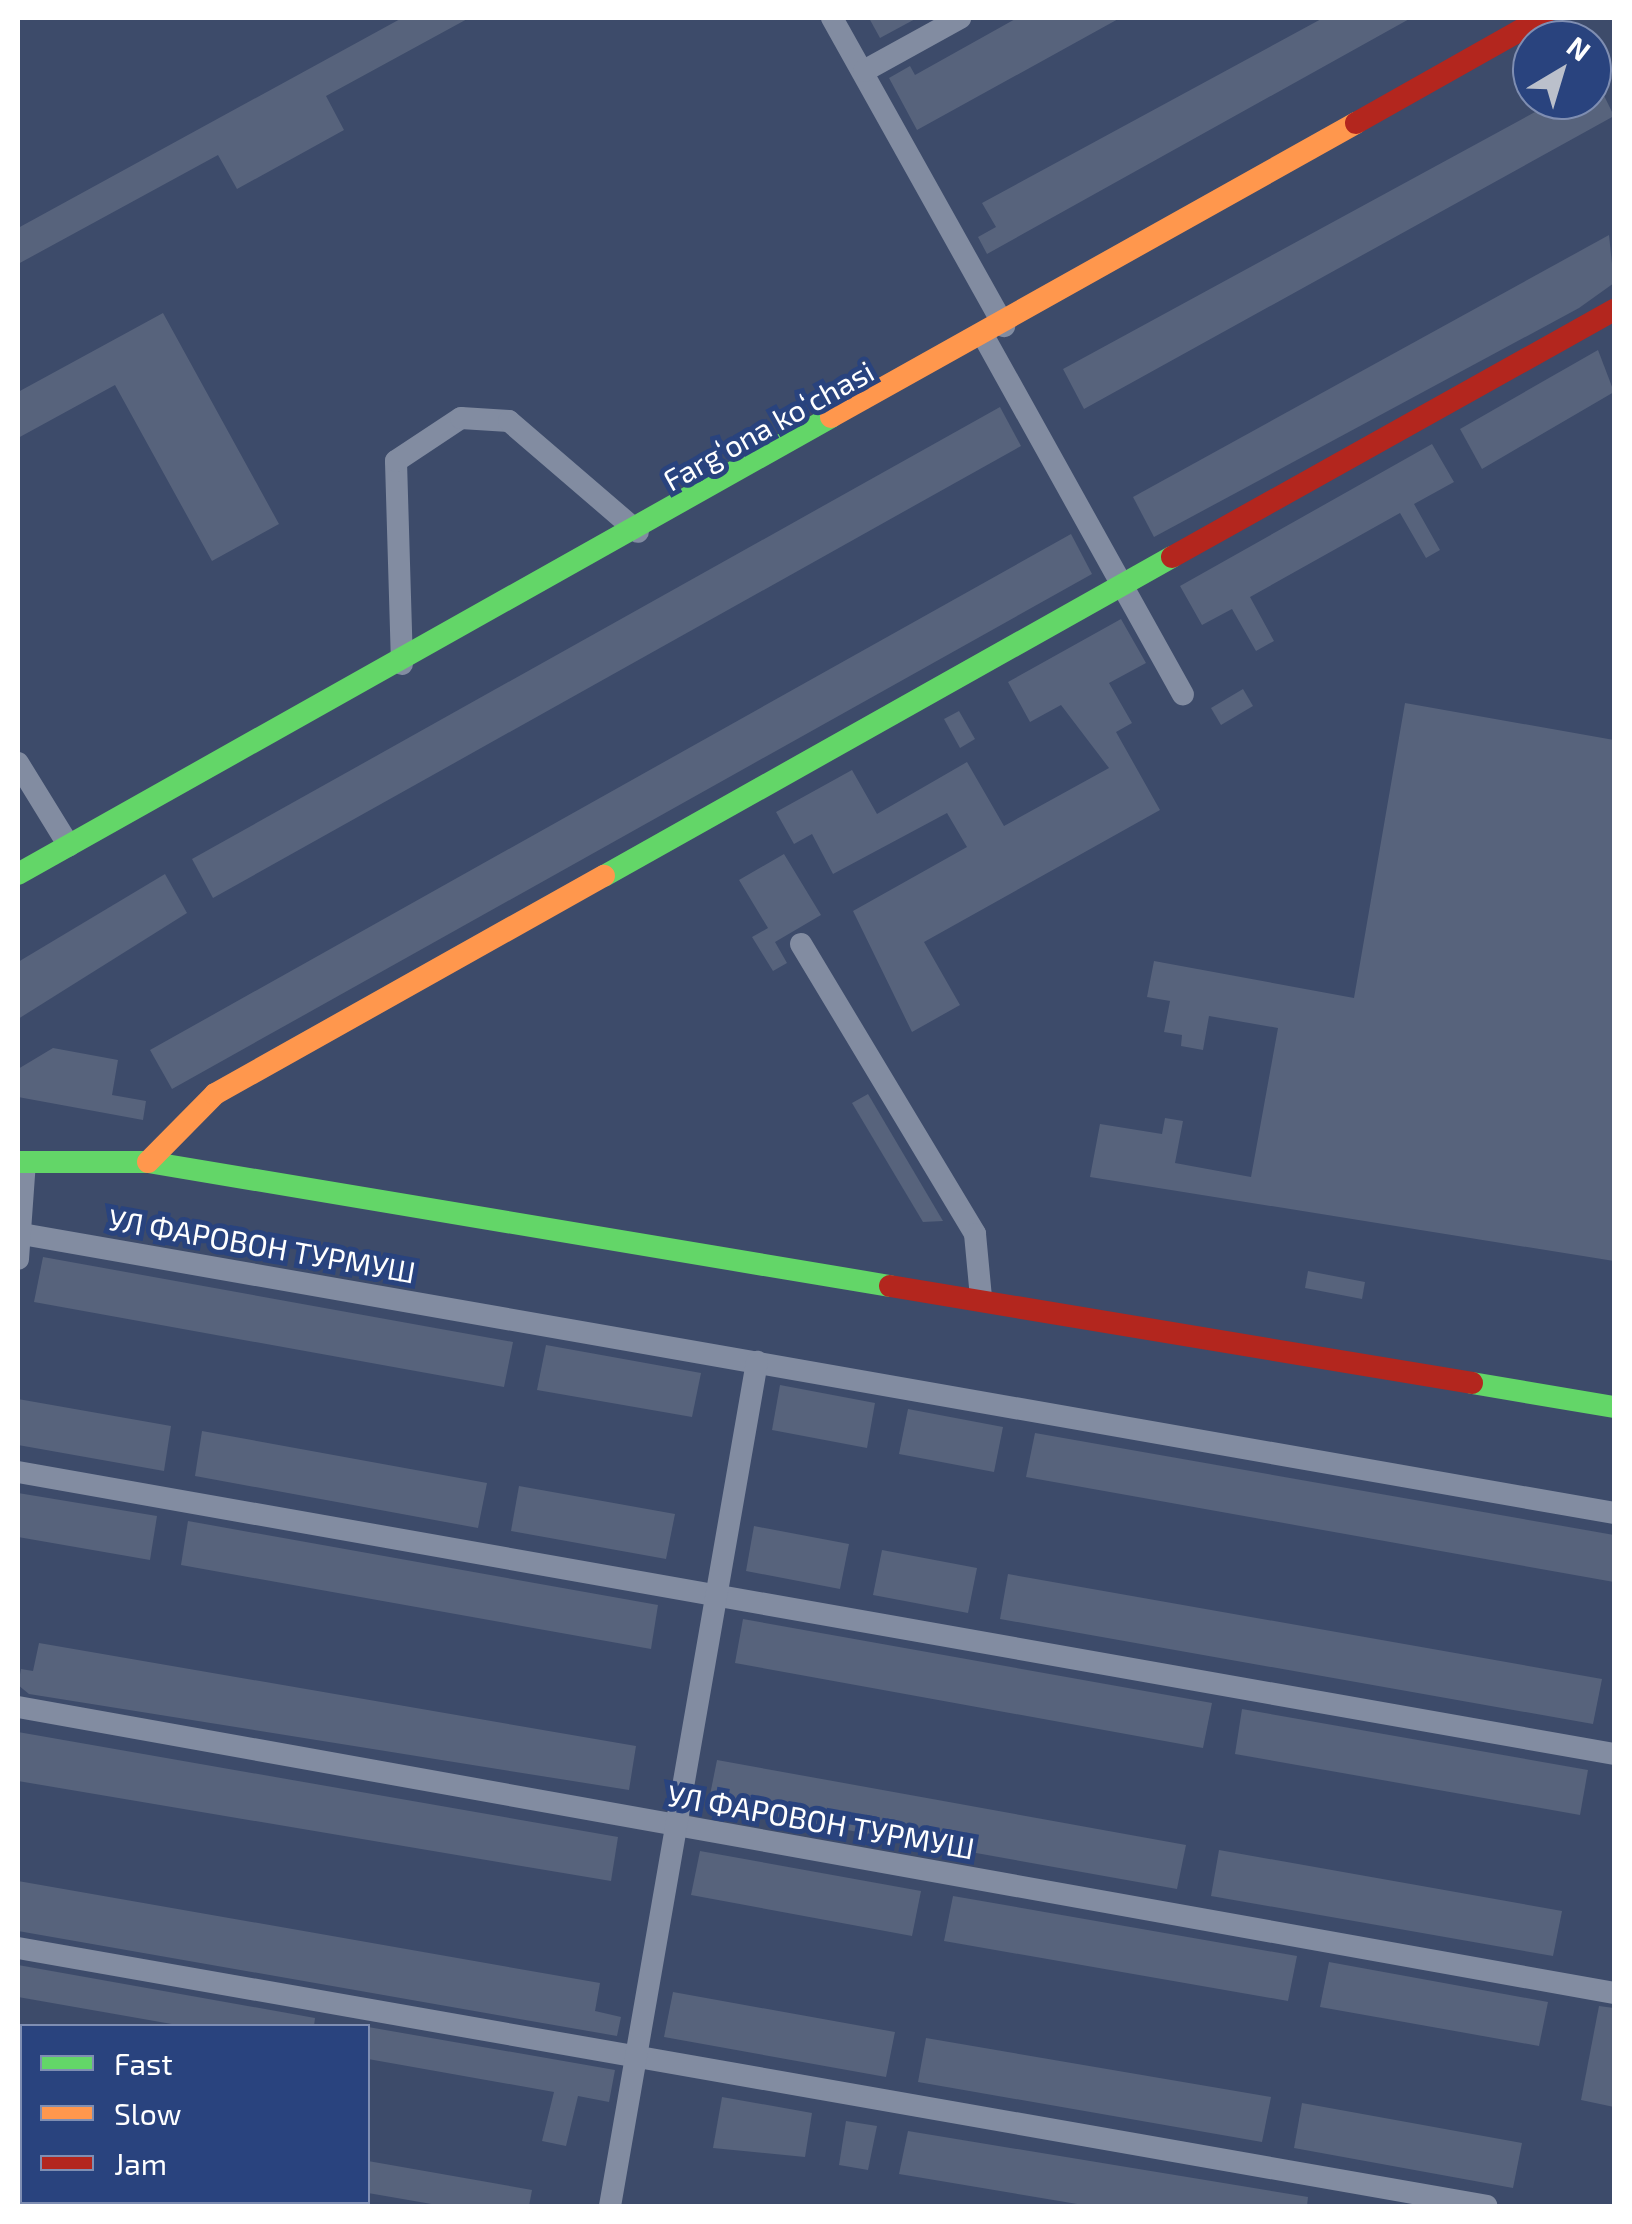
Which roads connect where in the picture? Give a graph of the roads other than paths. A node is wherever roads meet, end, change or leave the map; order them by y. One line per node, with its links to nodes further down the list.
1 (832, 18): 4 (street)
2 (960, 18): 4 (street)
3 (1542, 18): 6 (street, Fargʻona koʻchasi)
4 (864, 71): 6 (street)
5 (1614, 310): 8 (street)
6 (994, 331): 7 (street, Fargʻona koʻchasi); 8 (street)
7 (638, 532): 9 (street, Fargʻona koʻchasi); 9 (street)
8 (1126, 584): 10 (street); 16 (street)
9 (402, 664): 12 (street, Fargʻona koʻchasi)
10 (1182, 694)
11 (18, 763): 12 (street)
12 (69, 846): 13 (street, Fargʻona koʻchasi)
13 (18, 874)
14 (800, 944): 19 (street)
15 (21, 1162): 16 (street); 17 (street)
16 (148, 1162): 19 (street)
17 (22, 1234): 18 (street); 20 (street, УЛ ФАРОВОН ТУРМУШ)
18 (18, 1259)
19 (982, 1297): 21 (street)
20 (757, 1362): 23 (street, УЛ ФАРОВОН ТУРМУШ); 24 (street)
21 (1614, 1407)
22 (18, 1472): 24 (street)
23 (1614, 1512)
24 (716, 1596): 26 (street); 27 (street)
25 (18, 1708): 27 (street, УЛ ФАРОВОН ТУРМУШ)
26 (1614, 1754)
27 (676, 1826): 29 (street, УЛ ФАРОВОН ТУРМУШ); 30 (street)
28 (18, 1948): 30 (street)
29 (1614, 1993)
30 (636, 2056): 31 (street); 32 (street)
31 (610, 2206)
32 (1487, 2206)

